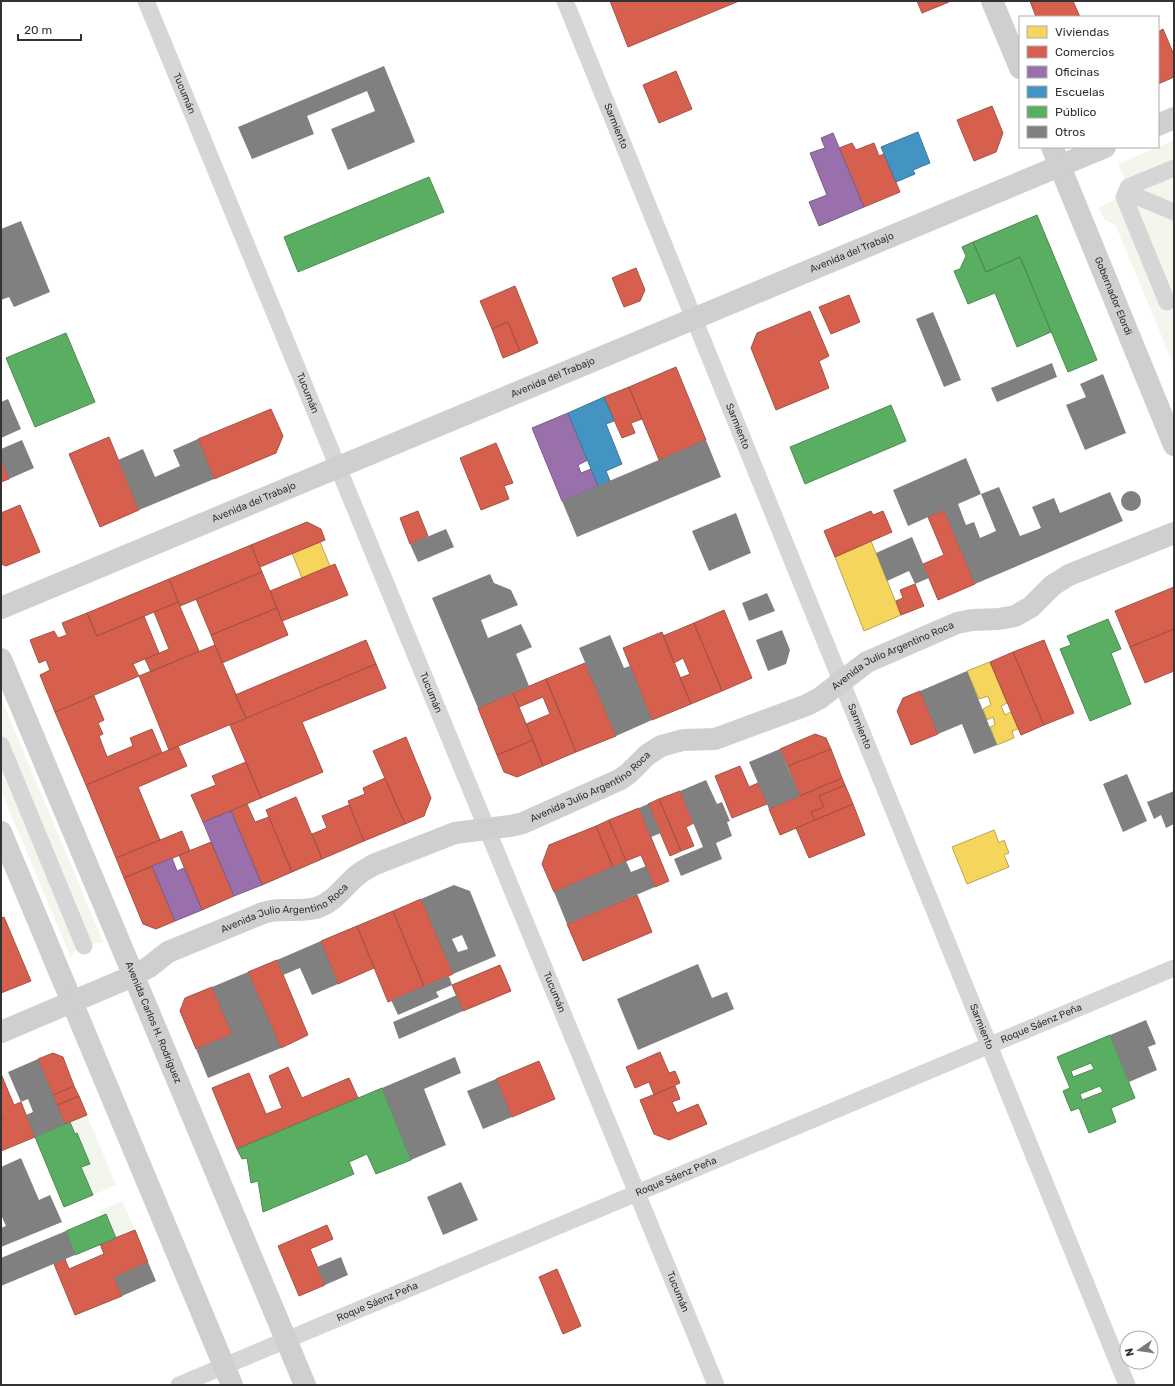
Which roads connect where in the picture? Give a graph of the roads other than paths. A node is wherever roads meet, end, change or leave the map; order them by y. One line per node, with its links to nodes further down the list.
1 (146, 1): 15 (street, Tucumán)
2 (565, 1): 13 (street, Sarmiento)
3 (992, 1): 4 (street)
4 (1019, 66)
5 (1174, 118): 6 (street)
6 (1159, 125)
7 (1100, 148): 8 (street, Avenida del Trabajo)
8 (1056, 156): 13 (street, Avenida del Trabajo); 14 (street, Gobernador Elordi)
9 (1174, 168): 10 (street)
10 (1126, 192): 11 (street); 12 (street)
11 (1174, 212)
12 (1167, 302)
13 (694, 319): 15 (street, Avenida del Trabajo); 19 (street, Sarmiento)
14 (1174, 445)
15 (338, 467): 17 (street, Avenida del Trabajo); 21 (street, Tucumán)
16 (1174, 533): 19 (street, Avenida Julio Argentino Roca)
17 (1, 608)
18 (1, 659): 25 (street, Avenida Carlos H. Rodríguez)
19 (841, 681): 21 (street, Avenida Julio Argentino Roca); 28 (street, Sarmiento)
20 (1, 745): 23 (street)
21 (487, 829): 25 (street, Avenida Julio Argentino Roca); 29 (street, Tucumán)
22 (1, 832): 26 (street)
23 (84, 946)
24 (1174, 968): 28 (street, Roque Sáenz Peña)
25 (133, 976): 26 (street, Avenida Julio Argentino Roca); 30 (street, Avenida Carlos H. Rodríguez)
26 (72, 1002): 27 (street, Avenida Julio Argentino Roca); 31 (street)
27 (1, 1032)
28 (989, 1046): 29 (street, Roque Sáenz Peña); 35 (street, Sarmiento)
29 (637, 1193): 30 (street, Roque Sáenz Peña); 34 (street, Tucumán)
30 (286, 1340): 31 (street, Roque Sáenz Peña); 33 (street, Avenida Carlos H. Rodríguez)
31 (228, 1376): 32 (street, Roque Sáenz Peña)
32 (179, 1385)
33 (305, 1385)
34 (716, 1385)
35 (1127, 1385)

